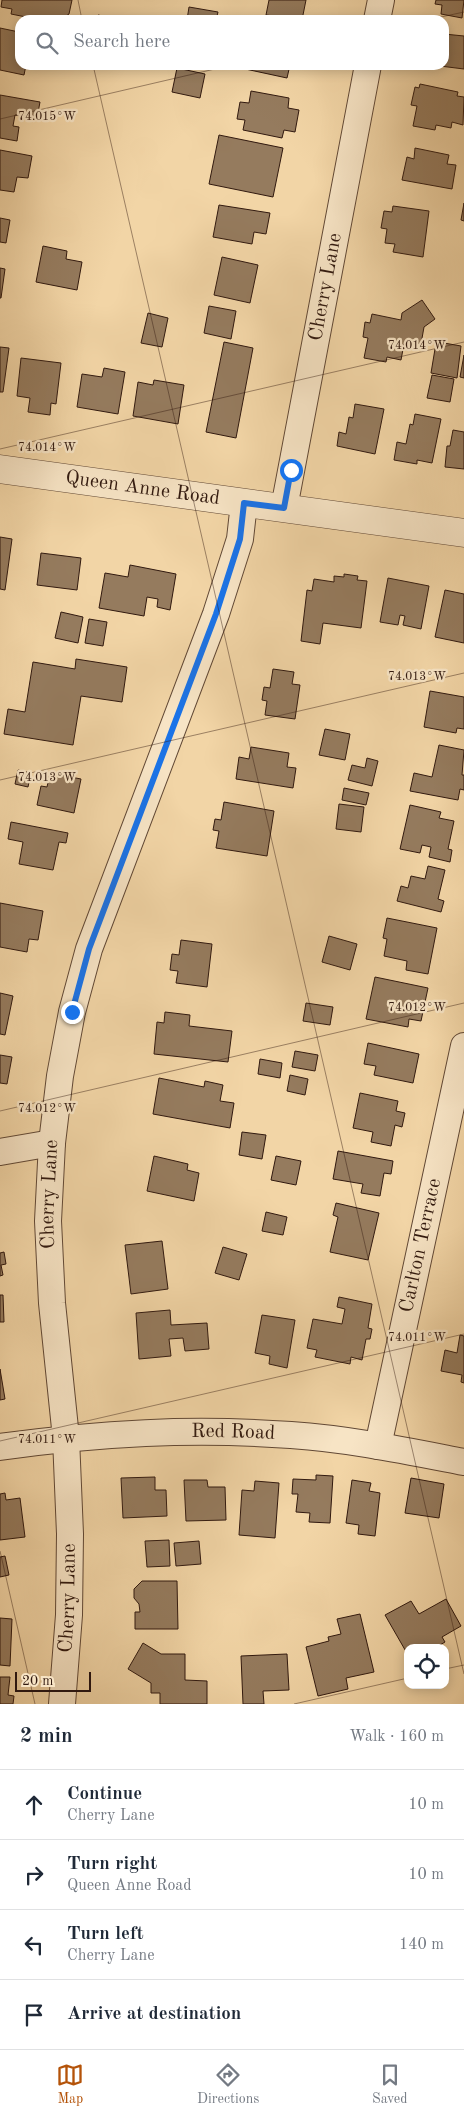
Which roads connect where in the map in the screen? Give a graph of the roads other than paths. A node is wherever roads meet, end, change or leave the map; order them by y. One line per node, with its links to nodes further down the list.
1 (381, 0): 2 (street)
2 (378, 15)
3 (367, 70): 6 (street, Cherry Lane)
4 (0, 469): 5 (street, Queen Anne Road)
5 (244, 503): 6 (street, Queen Anne Road); 9 (street, Cherry Lane)
6 (284, 508): 7 (street, Queen Anne Road)
7 (464, 533)
8 (464, 1046): 12 (street, Carlton Terrace)
9 (52, 1143): 10 (street); 11 (street, Cherry Lane)
10 (0, 1152)
11 (66, 1438): 12 (street, Red Road); 13 (street, Red Road); 15 (street, Cherry Lane)
12 (378, 1446): 14 (street, Red Road)
13 (0, 1448)
14 (464, 1462)
15 (62, 1704)

